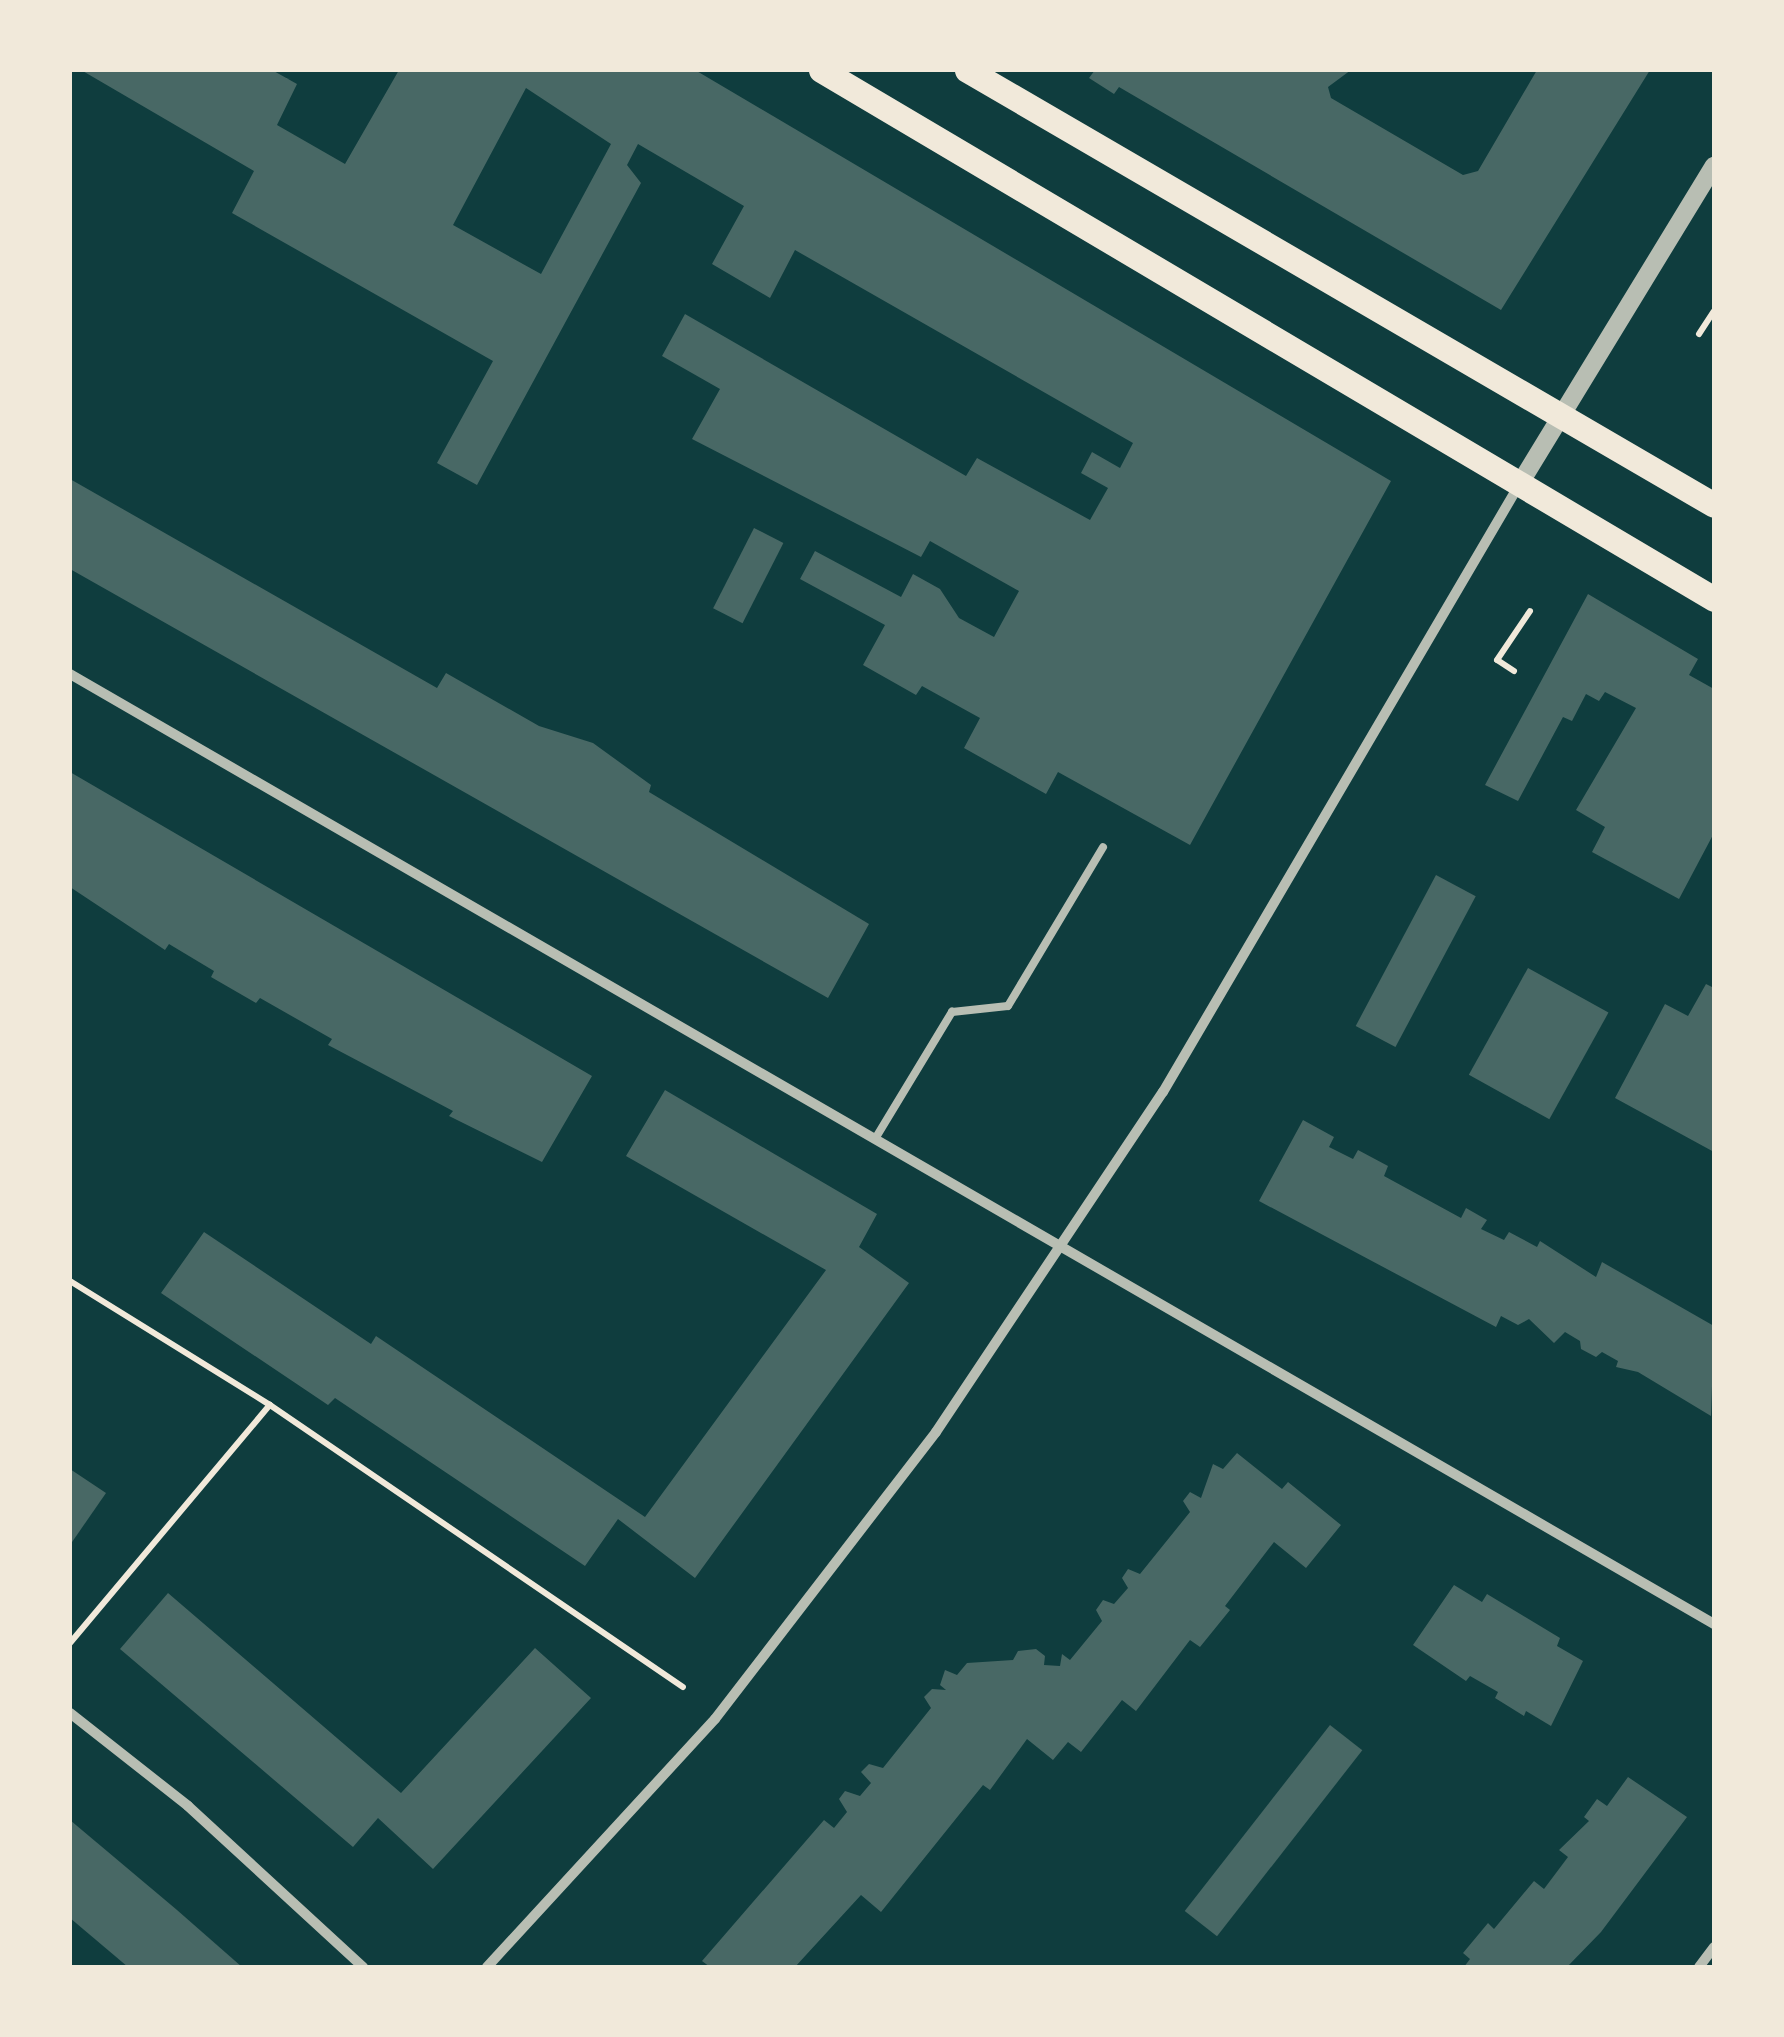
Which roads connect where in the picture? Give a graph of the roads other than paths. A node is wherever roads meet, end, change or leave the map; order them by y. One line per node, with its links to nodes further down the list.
1 (821, 70): 5 (main road)
2 (968, 70): 4 (main road)
3 (1714, 166): 4 (street)
4 (1561, 416): 5 (street); 6 (main road)
5 (1519, 485): 7 (main road); 11 (street)
6 (1714, 506)
7 (1714, 599)
8 (70, 674): 10 (street)
9 (1103, 847): 10 (lane)
10 (875, 1139): 11 (street)
11 (1062, 1247): 12 (street); 16 (street)
12 (1714, 1624)
13 (70, 1714): 15 (street)
14 (1714, 1947): 17 (street)
15 (363, 1967)
16 (487, 1967)
17 (1699, 1967)

